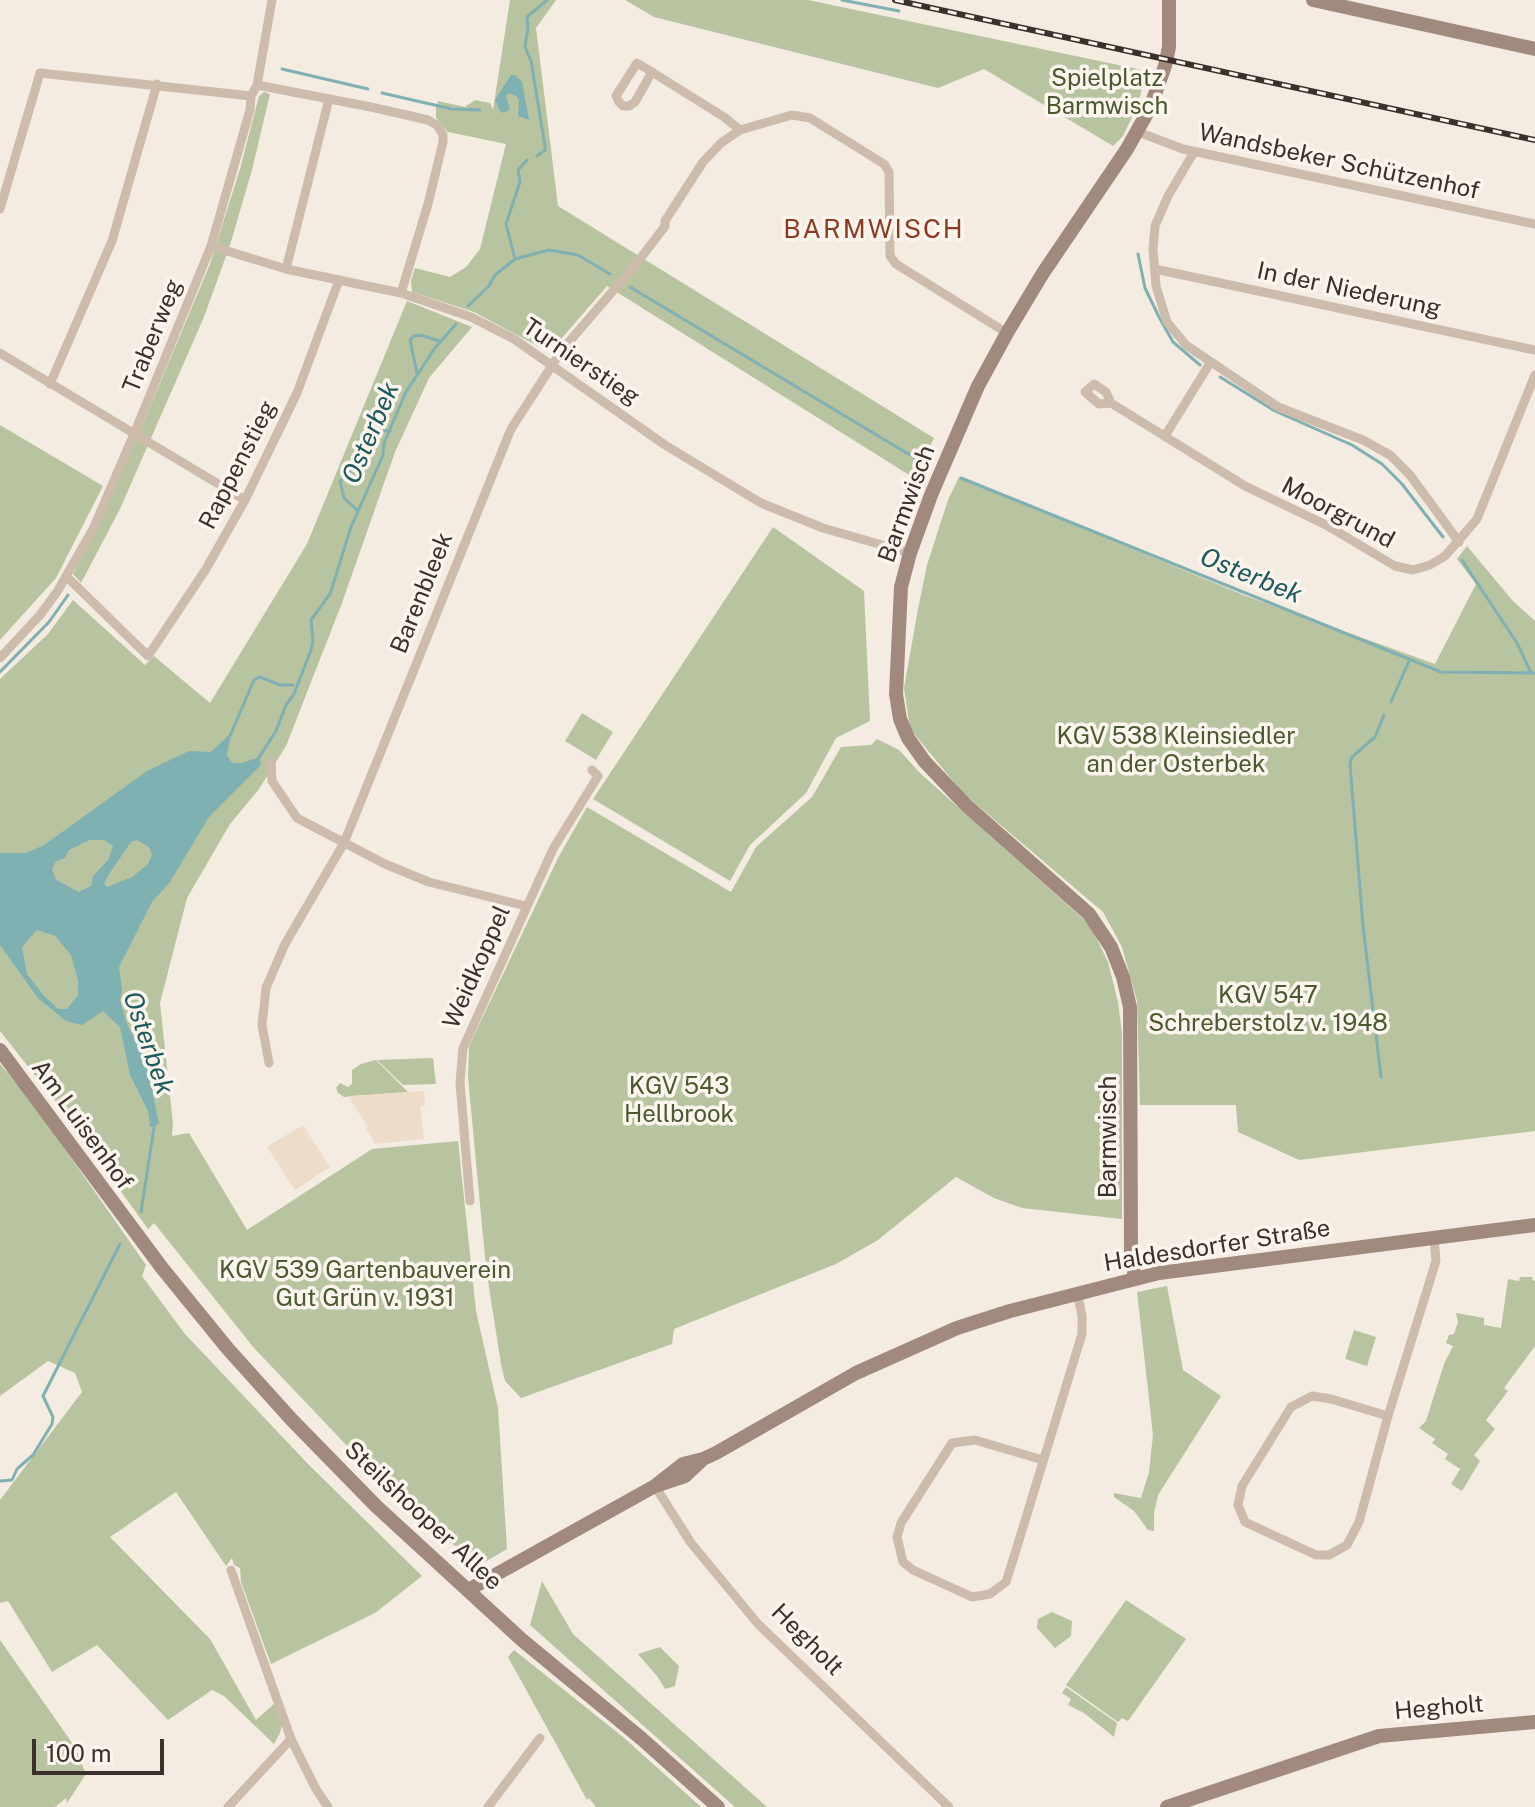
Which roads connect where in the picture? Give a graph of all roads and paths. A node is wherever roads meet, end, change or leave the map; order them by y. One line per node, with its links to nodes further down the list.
1 (272, 0): 8 (street, Traberweg)
2 (1169, 0): 12 (street, Barmwisch)
3 (1313, 0): 4 (street)
4 (1347, 4): 5 (street)
5 (1535, 49)
6 (652, 72): 6 (street); 11 (street)
7 (157, 84): 9 (street); 14 (street); 27 (street)
8 (257, 85): 9 (street, Traberweg); 10 (street)
9 (251, 96): 16 (street, Traberweg)
10 (329, 99): 17 (street); 20 (street)
11 (740, 130): 21 (street); 25 (street, Barenbleek)
12 (1138, 132): 13 (street, Wandsbeker Schützenhof); 21 (street, Barmwisch)
13 (1194, 152): 15 (street, Wandsbeker Schützenhof); 18 (street)
14 (0, 209)
15 (1535, 224)
16 (211, 246): 17 (street, Turnierstieg); 29 (street, Traberweg)
17 (286, 269): 19 (street, Turnierstieg)
18 (1155, 269): 22 (street, In der Niederung); 24 (street)
19 (339, 280): 20 (street, Turnierstieg); 31 (street, Rappenstieg)
20 (401, 293): 25 (street, Turnierstieg)
21 (1007, 333): 33 (street, Barmwisch)
22 (1535, 350)
23 (0, 353): 27 (street)
24 (1210, 363): 30 (street); 32 (street)
25 (551, 364): 33 (street, Turnierstieg); 38 (street, Barenbleek)
26 (1535, 375): 32 (street, Moorgrund)
27 (50, 384): 29 (street)
28 (1111, 403): 30 (street, Moorgrund)
29 (134, 434): 31 (street); 34 (street, Traberweg)
30 (1165, 436): 32 (street, Moorgrund)
31 (245, 500): 34 (street, Rappenstieg)
32 (1459, 542)
33 (910, 553): 46 (street, Barmwisch)
34 (66, 576): 35 (street, Traberweg)
35 (0, 658)
36 (271, 761): 38 (street)
37 (592, 770): 39 (street, Weidkoppel)
38 (344, 843): 39 (street); 41 (street, Barenbleek)
39 (526, 906): 42 (street, Weidkoppel)
40 (0, 1050): 44 (street, Am Luisenhof)
41 (269, 1063)
42 (470, 1201)
43 (1535, 1225): 45 (street, Haldesdorfer Straße)
44 (128, 1226): 52 (street, Steilshooper Allee)
45 (1434, 1237): 46 (street, Haldesdorfer Straße); 48 (street)
46 (1135, 1279): 47 (street, Haldesdorfer Straße)
47 (1077, 1292): 49 (street); 50 (street, Haldesdorfer Straße)
48 (1388, 1416): 48 (street)
49 (1043, 1460): 49 (street)
50 (655, 1486): 52 (street, Haldesdorfer Straße); 60 (street, Hegholt)
51 (231, 1570): 55 (street)
52 (468, 1590): 59 (street, Steilshooper Allee)
53 (1535, 1722): 61 (street, Hegholt)
54 (540, 1738): 58 (street)
55 (291, 1739): 56 (street); 57 (street)
56 (228, 1807)
57 (328, 1807)
58 (488, 1807)
59 (718, 1807)
60 (949, 1807)
61 (1167, 1807)

